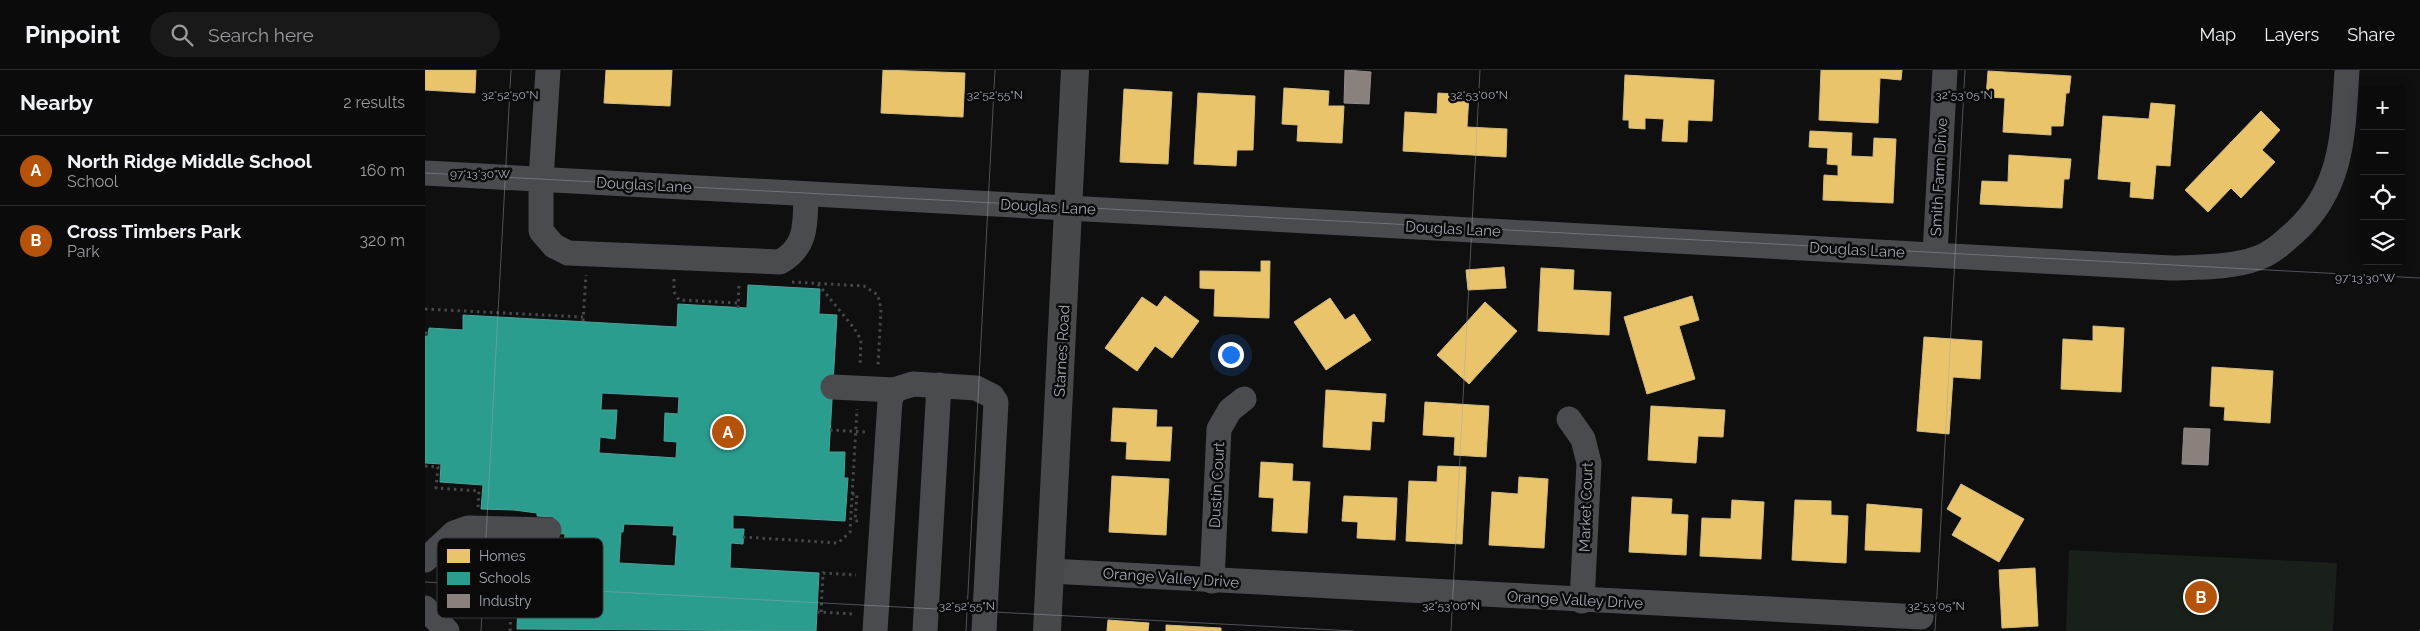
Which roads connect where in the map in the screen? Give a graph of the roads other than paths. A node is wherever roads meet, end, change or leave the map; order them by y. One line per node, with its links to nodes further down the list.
1 (548, 70): 6 (street)
2 (1075, 70): 8 (main road, Starnes Road)
3 (1945, 70): 9 (street, Smith Farm Drive)
4 (2347, 70): 9 (street, Douglas Lane)
5 (425, 173): 6 (street, Douglas Lane)
6 (541, 179): 7 (street, Douglas Lane); 7 (street)
7 (806, 194): 8 (street, Douglas Lane)
8 (1069, 207): 9 (street, Douglas Lane); 19 (main road, Starnes Road)
9 (1935, 254)
10 (939, 386): 12 (street); 26 (street); 27 (street)
11 (833, 387): 12 (street)
12 (877, 390): 25 (street)
13 (1245, 399): 20 (street, Dustin Court)
14 (1569, 419): 21 (street, Market Court)
15 (549, 530): 16 (street)
16 (449, 538)
17 (437, 549): 18 (street)
18 (425, 560)
19 (1051, 571): 20 (street, Orange Valley Drive); 28 (main road, Starnes Road)
20 (1212, 581): 21 (street, Orange Valley Drive)
21 (1582, 601): 23 (street, Orange Valley Drive)
22 (425, 608): 24 (street)
23 (1921, 618)
24 (447, 631)
25 (875, 631)
26 (925, 631)
27 (983, 631)
28 (1047, 631)

